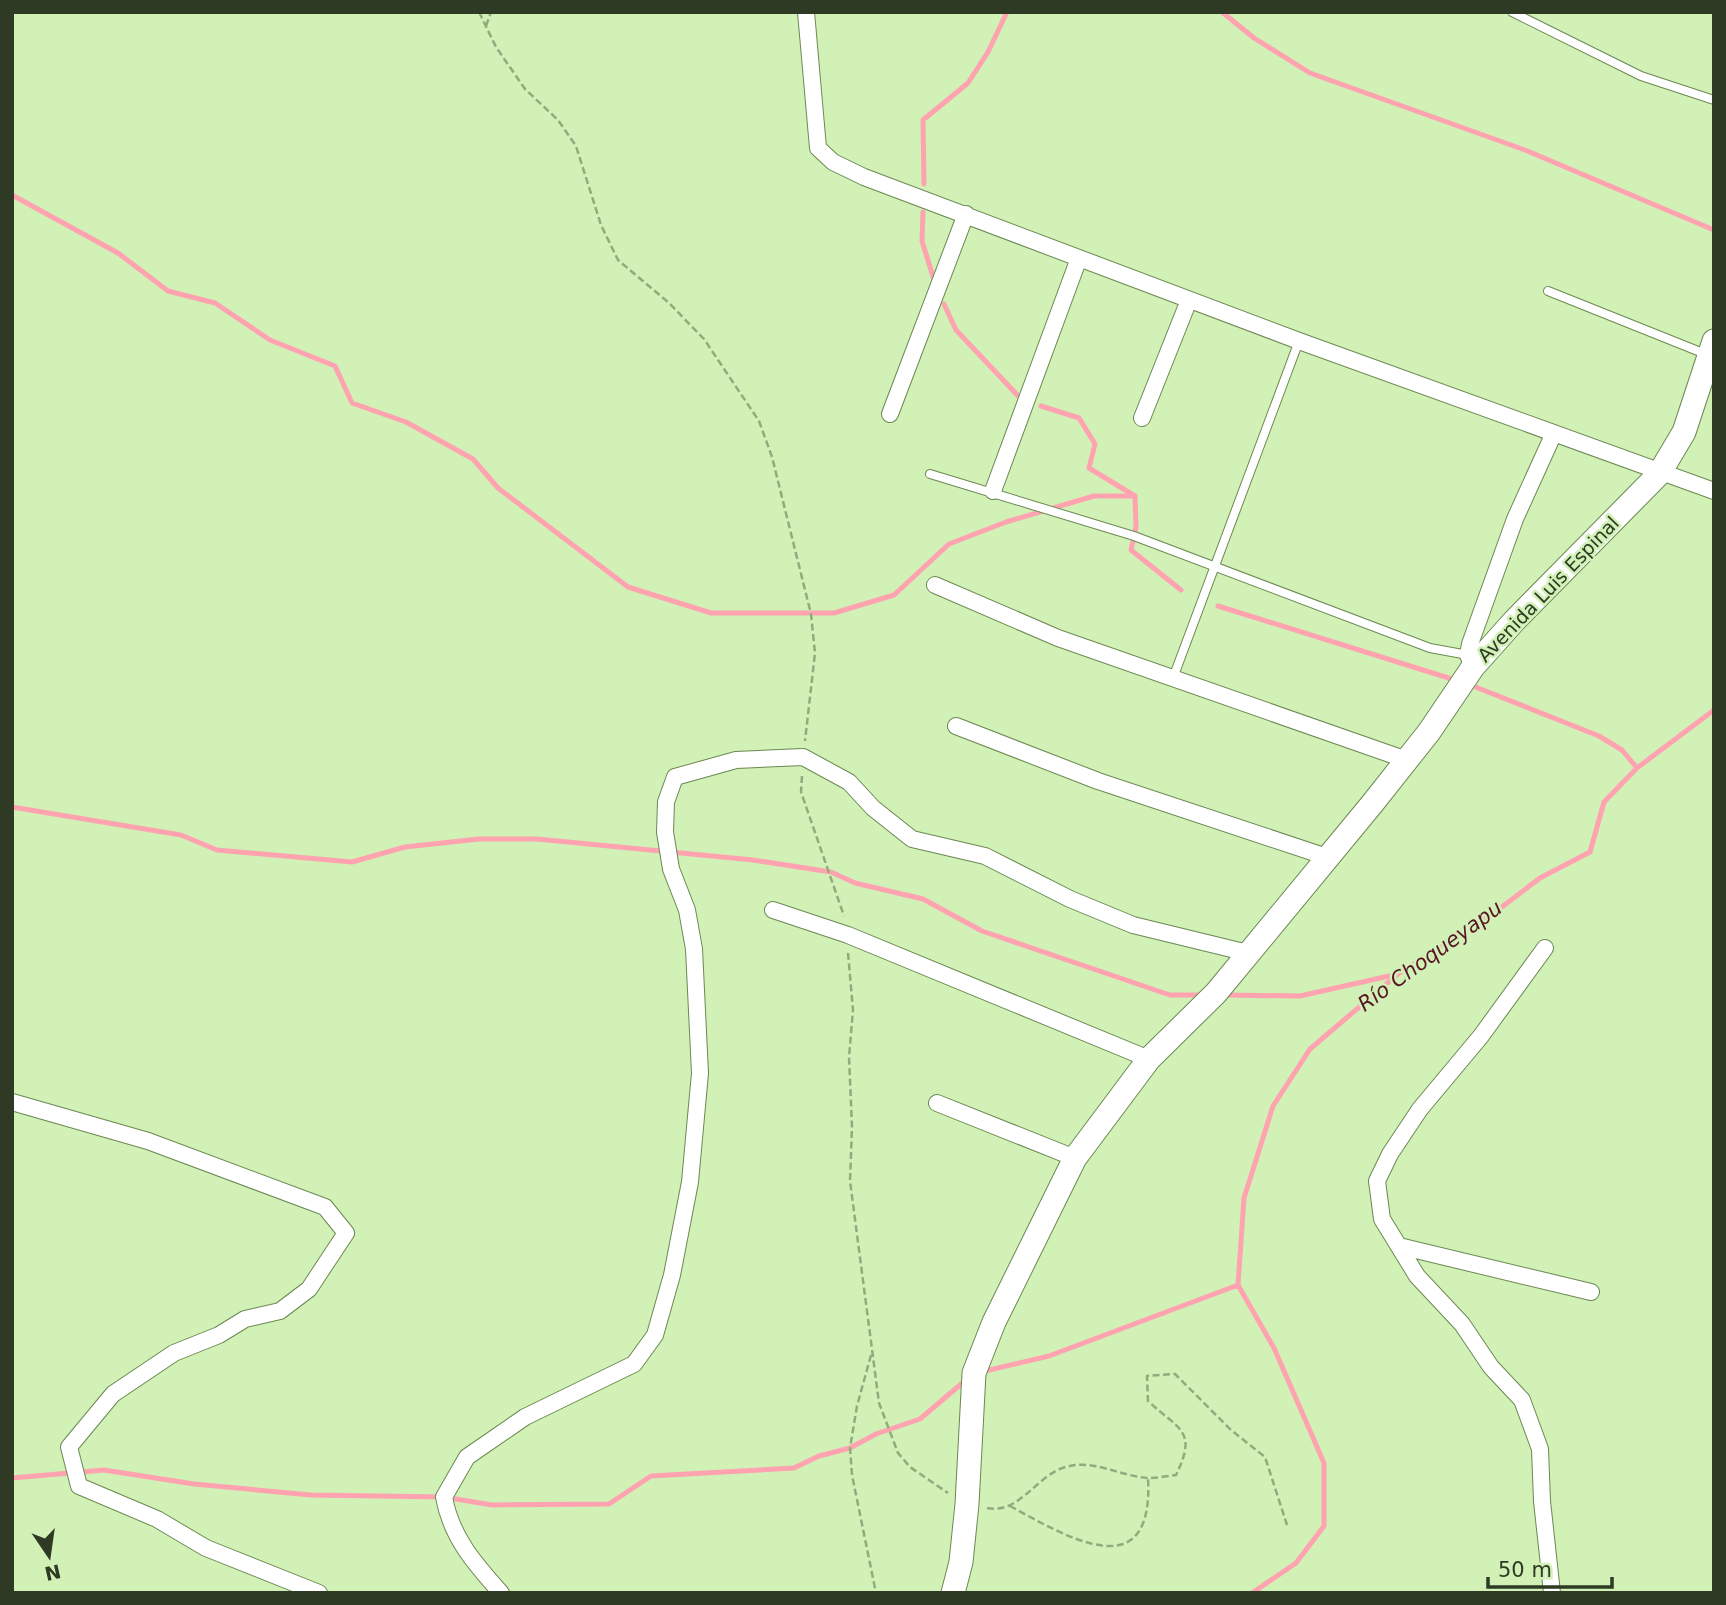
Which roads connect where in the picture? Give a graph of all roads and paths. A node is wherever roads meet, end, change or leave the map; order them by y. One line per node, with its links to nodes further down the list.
1 (491, 12): 4 (path)
2 (806, 12): 6 (street)
3 (1512, 12): 5 (lane)
4 (486, 26)
5 (1714, 100)
6 (966, 214): 7 (street); 12 (street)
7 (1079, 258): 9 (street); 17 (street)
8 (1548, 291): 11 (lane)
9 (1189, 300): 10 (street); 13 (street)
10 (1298, 341): 14 (street); 19 (lane)
11 (1712, 351): 16 (street, Avenida Luis Espinal)
12 (890, 414)
13 (1142, 418)
14 (1554, 433): 16 (street); 21 (street)
15 (930, 474): 17 (lane)
16 (1659, 474): 18 (street); 21 (street, Avenida Luis Espinal)
17 (993, 491): 19 (lane)
18 (1714, 492)
19 (1214, 567): 21 (lane); 22 (lane)
20 (935, 585): 22 (street)
21 (1471, 661): 24 (street, Avenida Luis Espinal)
22 (1173, 678): 24 (street)
23 (957, 726): 25 (street)
24 (1407, 760): 25 (street, Avenida Luis Espinal)
25 (1327, 857): 28 (street, Avenida Luis Espinal)
26 (773, 909): 29 (street)
27 (1545, 948): 33 (street)
28 (1248, 953): 29 (street, Avenida Luis Espinal); 39 (street)
29 (1149, 1059): 32 (street, Avenida Luis Espinal)
30 (12, 1102): 38 (street)
31 (937, 1103): 32 (street)
32 (1075, 1158): 41 (street, Avenida Luis Espinal)
33 (1399, 1246): 34 (street); 42 (street)
34 (1591, 1292)
35 (872, 1351): 40 (path)
36 (1148, 1478): 37 (path)
37 (1010, 1506)
38 (319, 1593)
39 (502, 1593)
40 (876, 1593)
41 (953, 1593)
42 (1552, 1593)

